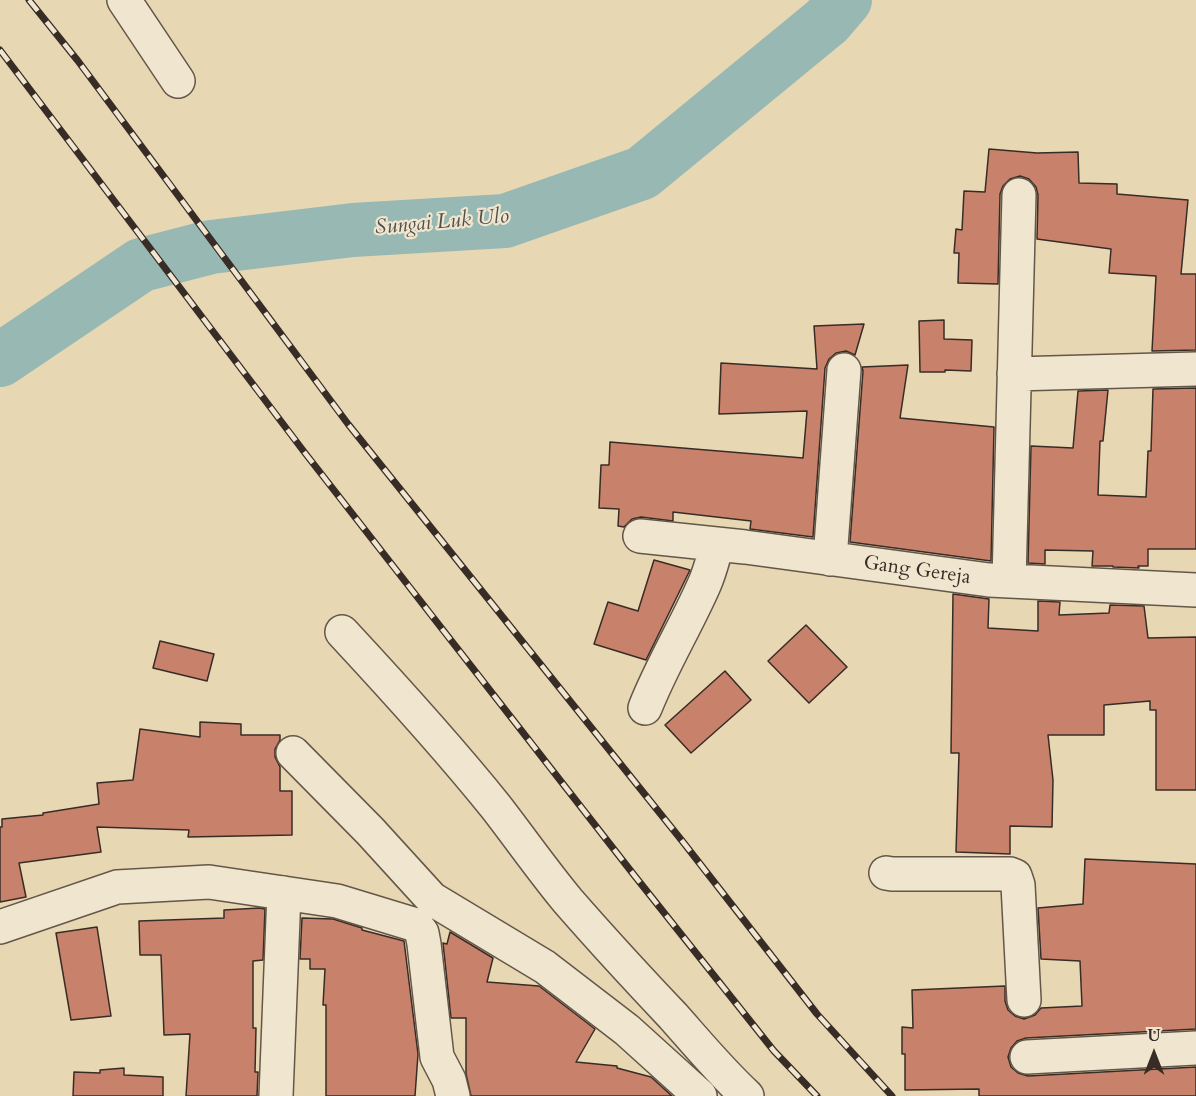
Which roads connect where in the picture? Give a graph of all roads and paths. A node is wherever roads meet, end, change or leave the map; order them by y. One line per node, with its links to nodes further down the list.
1 (124, 0): 2 (street)
2 (178, 81)
3 (1019, 195): 6 (street)
4 (1196, 369): 6 (street)
5 (844, 370): 9 (street)
6 (1014, 374): 10 (street)
7 (640, 536): 8 (street, Gang Gereja)
8 (717, 544): 9 (street, Gang Gereja); 13 (street)
9 (830, 559): 10 (street, Gang Gereja)
10 (1009, 581): 11 (street, Gang Gereja)
11 (1196, 590)
12 (342, 632): 21 (street)
13 (645, 708)
14 (293, 753): 17 (street)
15 (886, 873): 19 (street)
16 (284, 893): 17 (street); 18 (street); 24 (street)
17 (424, 912): 23 (street); 25 (street)
18 (0, 927)
19 (1024, 1000)
20 (1196, 1048): 22 (street)
21 (705, 1050): 23 (street); 26 (street)
22 (1027, 1057)
23 (689, 1087)
24 (276, 1096)
25 (453, 1096)
26 (747, 1096)

